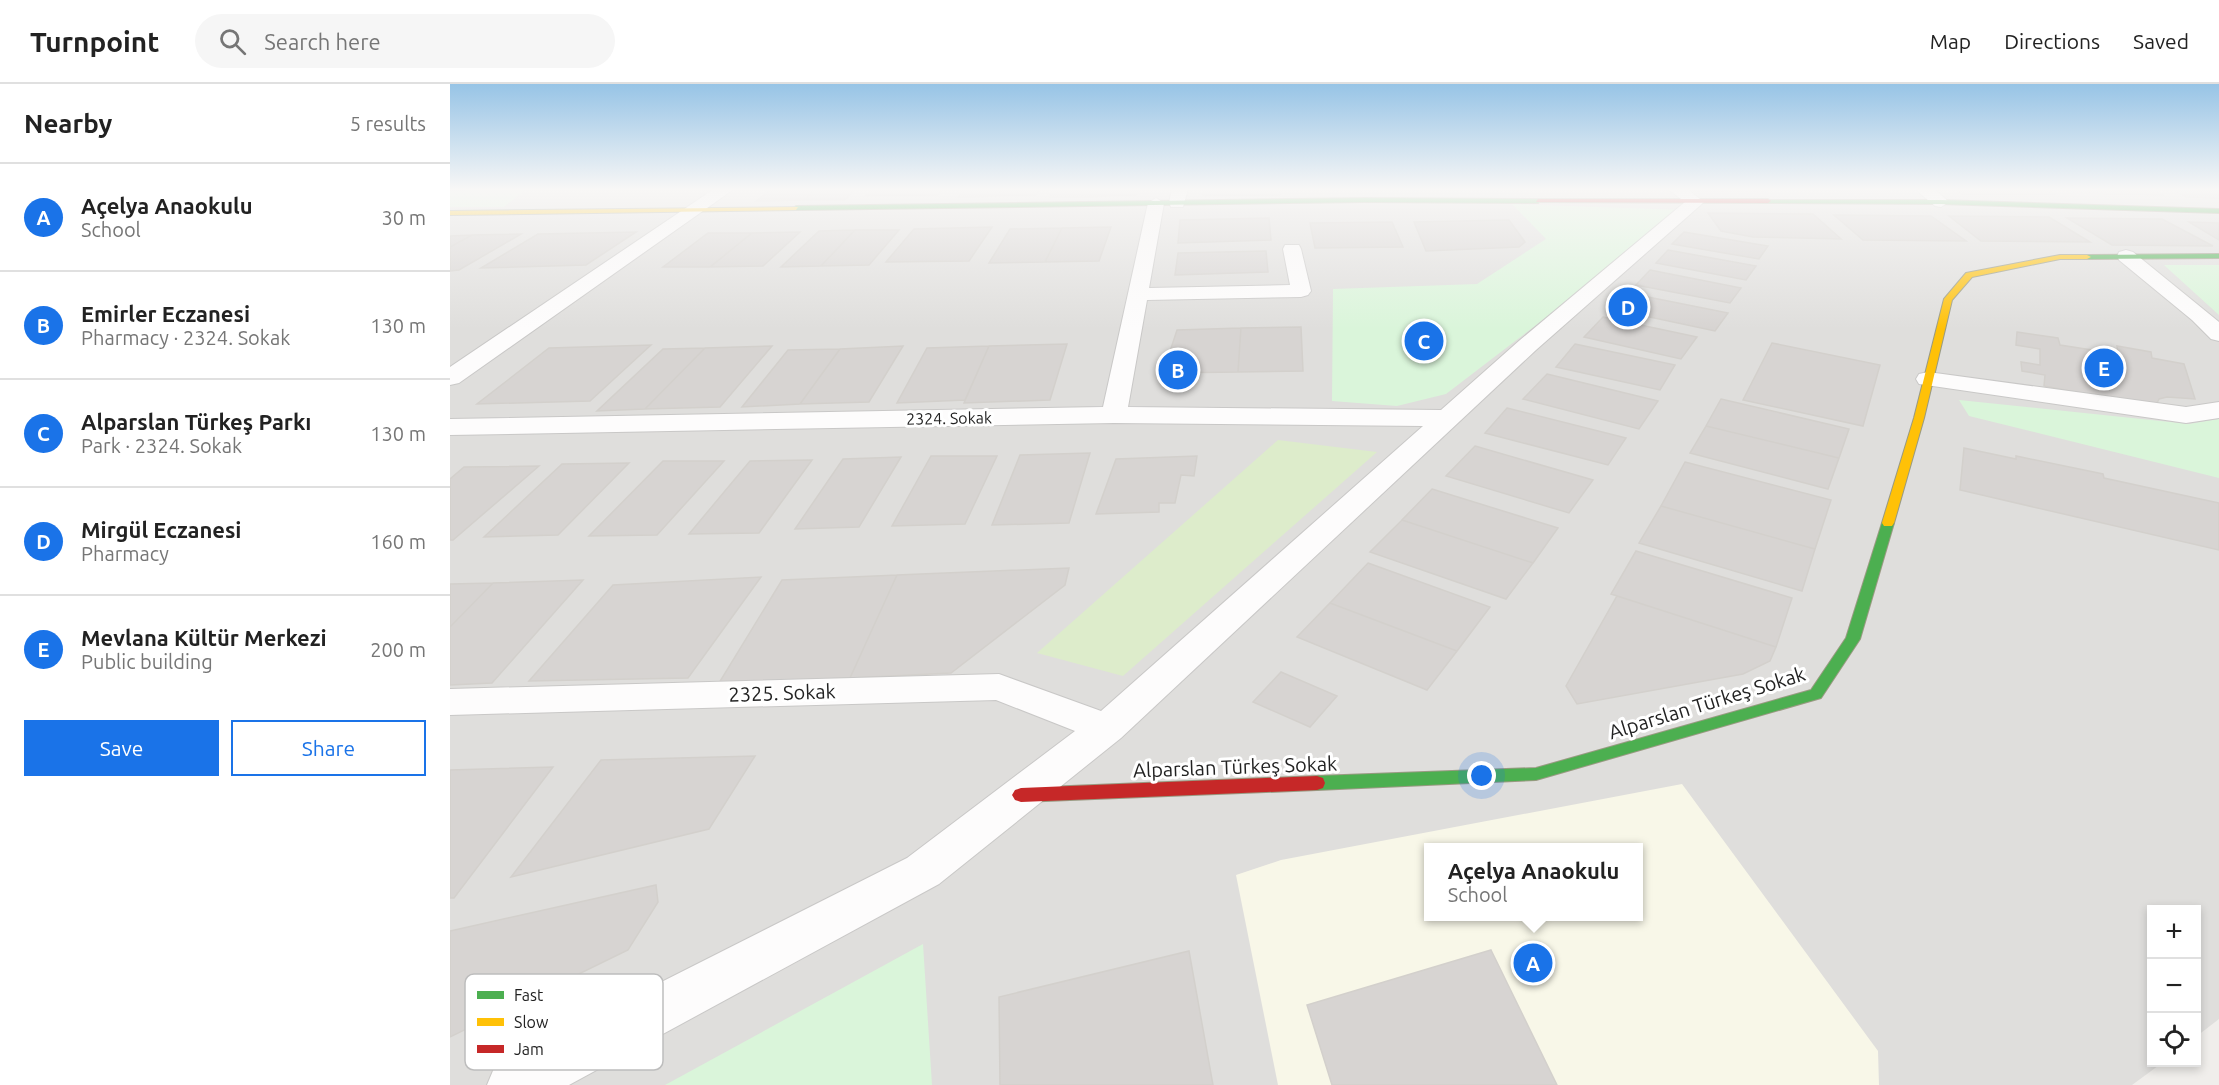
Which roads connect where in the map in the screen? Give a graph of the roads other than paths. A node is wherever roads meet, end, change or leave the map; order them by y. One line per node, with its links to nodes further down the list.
1 (655, 236): 9 (street)
2 (1158, 236): 7 (street)
3 (1643, 236): 13 (street)
4 (1292, 249): 7 (street)
5 (2126, 256): 6 (street, Alparslan Türkeş Sokak); 8 (street); 10 (street, Alparslan Türkeş Sokak)
6 (2219, 256)
7 (1138, 294): 12 (street)
8 (2219, 334)
9 (450, 378)
10 (1928, 379): 11 (street); 17 (street, Alparslan Türkeş Sokak)
11 (2219, 410)
12 (1114, 414): 13 (street, 2324. Sokak); 14 (street, 2324. Sokak)
13 (1449, 418): 16 (street)
14 (450, 427)
15 (450, 702): 16 (street, 2325. Sokak)
16 (1107, 728): 17 (street)
17 (1022, 795): 18 (street)
18 (663, 1007)
19 (543, 1070): 20 (street)
20 (514, 1085)

